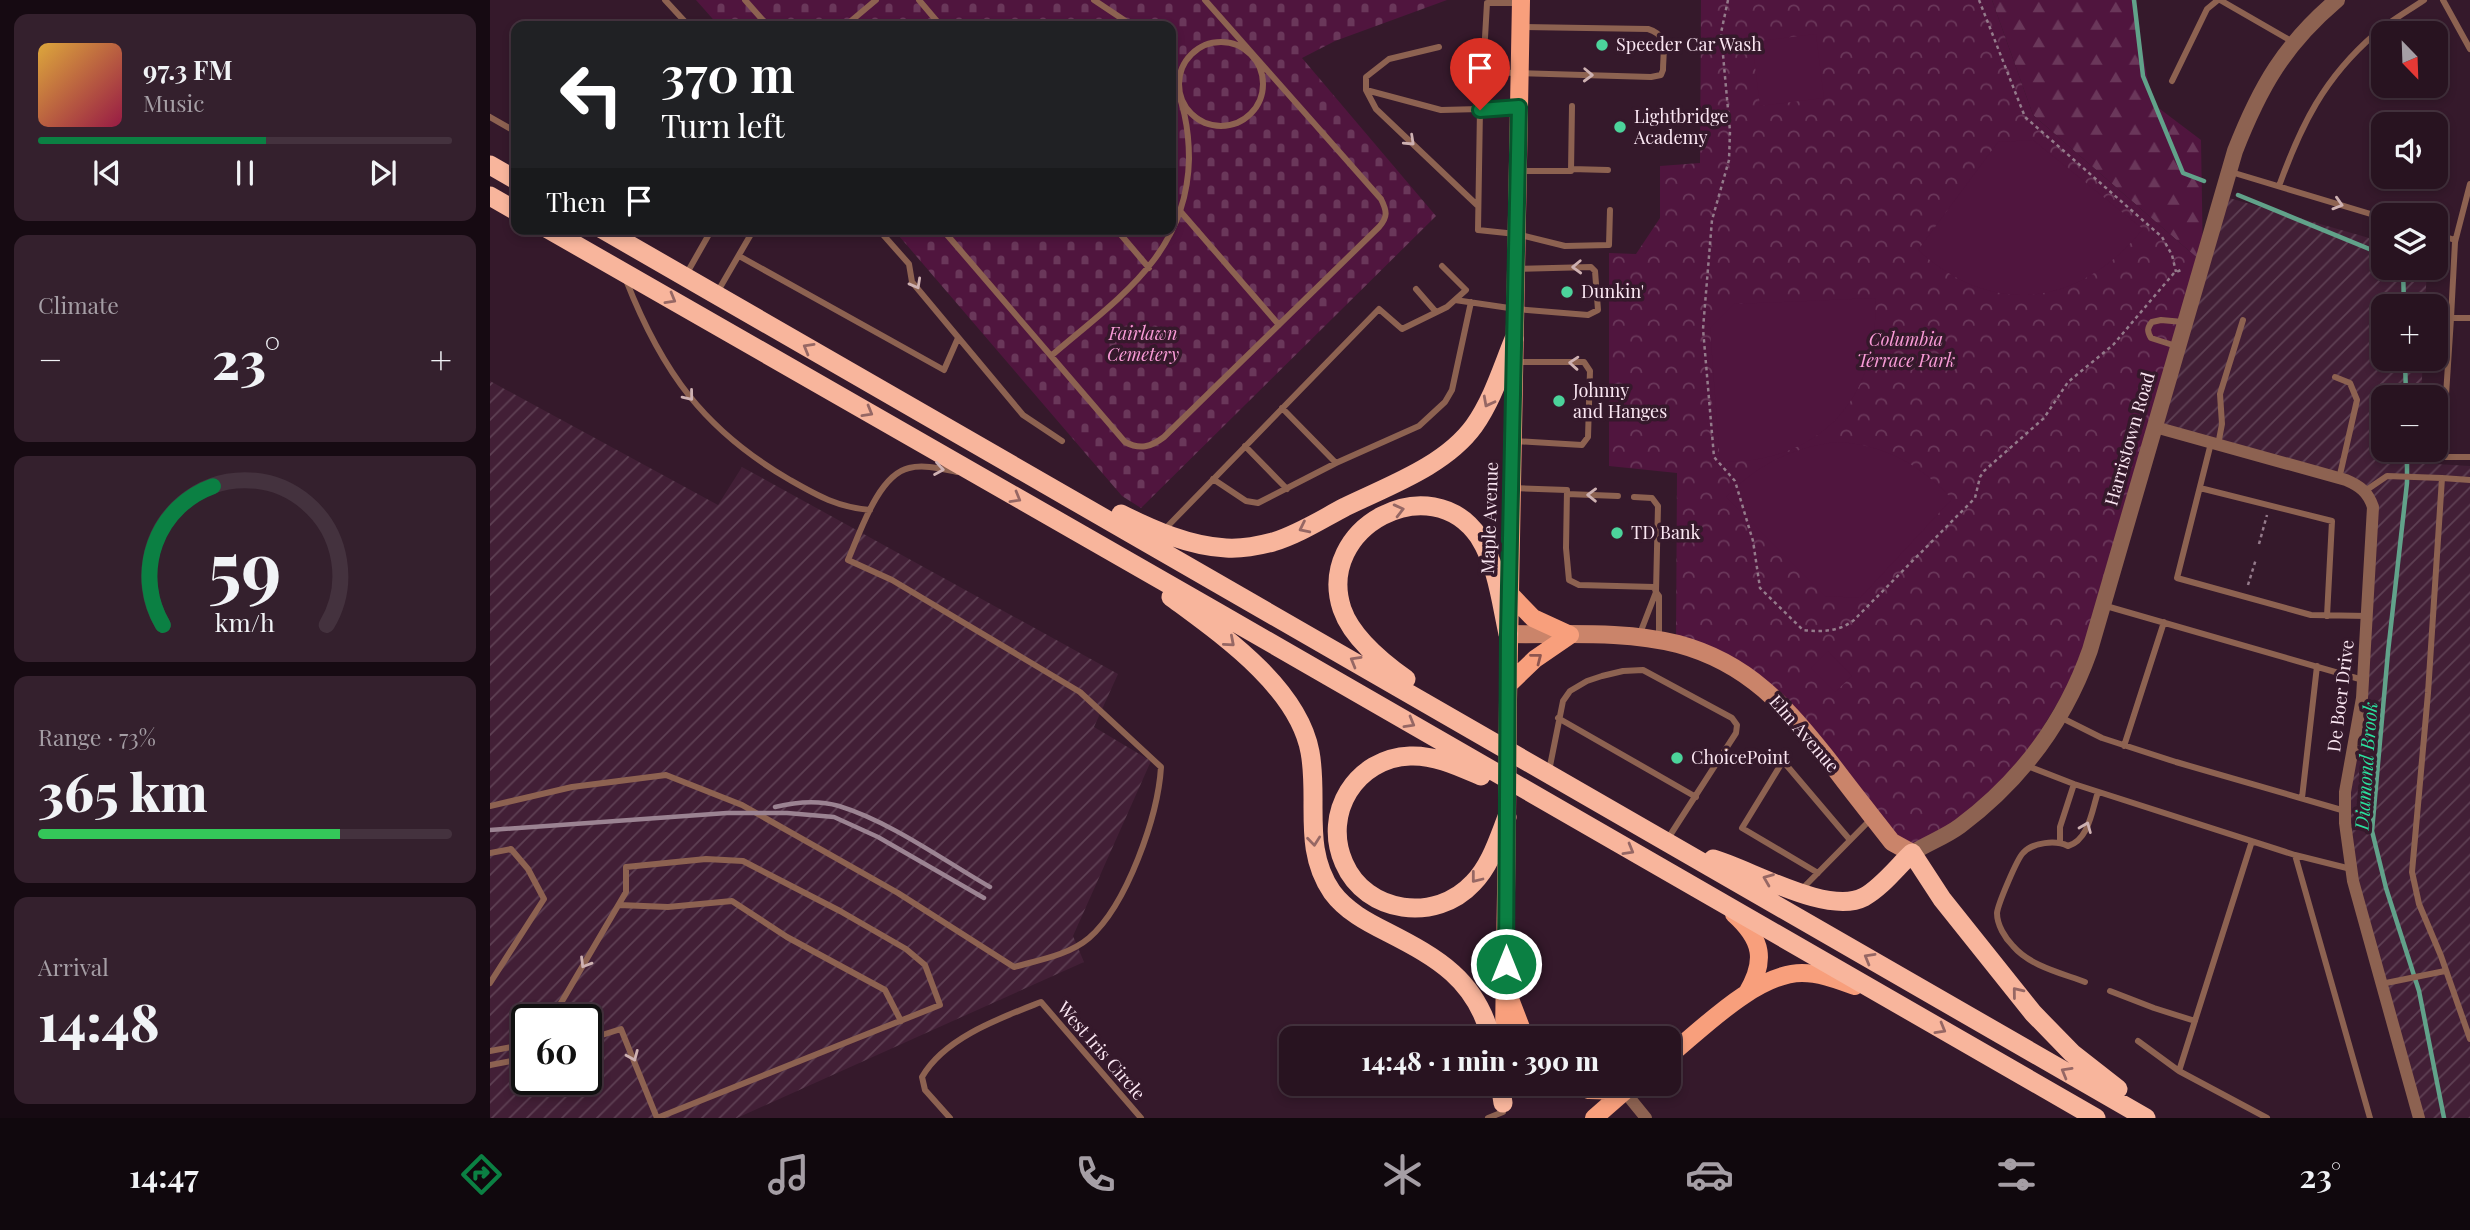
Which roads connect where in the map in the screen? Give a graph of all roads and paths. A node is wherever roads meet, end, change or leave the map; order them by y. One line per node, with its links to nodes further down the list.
1 (665, 0): 15 (lane)
2 (745, 0): 16 (lane)
3 (876, 0): 17 (lane)
4 (919, 0): 18 (lane)
5 (1094, 0): 19 (lane)
6 (1205, 0): 24 (lane)
7 (1728, 0): 67 (path)
8 (1979, 0): 67 (path)
9 (2219, 0): 21 (lane); 26 (lane)
10 (2337, 0): 14 (street, Harristown Road)
11 (2424, 0): 42 (lane)
12 (2443, 0): 23 (lane)
13 (1521, 1): 20 (main road, Maple Avenue); 25 (lane)
14 (2323, 6): 21 (street, Harristown Road)
15 (684, 21)
16 (764, 21)
17 (851, 21)
18 (937, 21)
19 (1126, 21)
20 (1521, 27): 25 (main road, Maple Avenue); 25 (lane, one-way to 20)
21 (2293, 43): 39 (street, Harristown Road)
22 (1439, 47): 28 (lane)
23 (2470, 49)
24 (1253, 53): 29 (lane); 29 (lane); 79 (lane)
25 (1520, 73): 31 (main road, Maple Avenue)
26 (2172, 81)
27 (1176, 88): 29 (lane)
28 (1366, 89): 32 (lane); 44 (lane, one-way to 44)
29 (1181, 99): 47 (lane)
30 (1572, 106): 36 (lane)
31 (1519, 107): 32 (lane); 38 (main road, Maple Avenue)
32 (1480, 110): 44 (lane)
33 (490, 117): 34 (lane)
34 (511, 129)
35 (490, 165): 40 (highway)
36 (1570, 169): 37 (lane); 38 (lane)
37 (1608, 170)
38 (1518, 171): 50 (main road, Maple Avenue)
39 (2229, 172): 42 (lane); 78 (street, Harristown Road)
40 (511, 177)
41 (2470, 184): 60 (lane)
42 (2278, 187): 48 (lane, one-way to 48)
43 (490, 196): 45 (highway)
44 (1478, 205): 50 (lane)
45 (511, 208)
46 (1610, 210): 50 (lane)
47 (1181, 212): 49 (lane); 79 (lane)
48 (2371, 214)
49 (1176, 223)
50 (1516, 234): 64 (main road, Maple Avenue)
51 (558, 235): 66 (highway)
52 (612, 235): 68 (highway)
53 (709, 235): 68 (lane)
54 (751, 235): 61 (lane)
55 (883, 235): 80 (lane, one-way to 80)
56 (947, 235): 83 (lane)
57 (1121, 235): 63 (lane)
58 (1171, 235): 63 (lane)
59 (2448, 238): 60 (lane)
60 (2455, 240): 75 (lane)
61 (739, 256): 70 (lane); 80 (lane)
62 (1442, 265): 71 (lane)
63 (1149, 268): 83 (lane)
64 (1517, 270): 73 (main road, Maple Avenue); 73 (lane, one-way to 64)
65 (2181, 270): 67 (path)
66 (622, 272): 95 (highway, one-way to 95); 108 (lane, one-way to 108)
67 (2176, 272)
68 (685, 277): 70 (highway)
69 (1416, 289): 74 (lane)
70 (716, 295): 88 (highway, one-way to 70)
71 (1455, 300): 72 (lane); 74 (lane)
72 (1471, 302): 73 (lane); 94 (lane)
73 (1516, 309): 81 (main road, Maple Avenue)
74 (1436, 312): 86 (lane)
75 (2451, 318): 76 (lane); 93 (lane)
76 (2470, 318)
77 (2243, 320): 91 (lane)
78 (2185, 322): 82 (street, Harristown Road); 82 (lane)
79 (1279, 325): 83 (lane)
80 (958, 338): 90 (lane)
81 (1514, 339): 84 (main road, Maple Avenue); 110 (highway, one-way to 110)
82 (2178, 346): 87 (street, Harristown Road)
83 (1051, 356)
84 (1514, 362): 89 (main road, Maple Avenue); 89 (lane, one-way to 84)
85 (2335, 377): 98 (lane)
86 (1282, 408): 92 (lane); 94 (lane)
87 (2155, 427): 91 (street); 116 (street, Harristown Road)
88 (952, 430): 110 (highway); 131 (highway, one-way to 88)
89 (1513, 440): 100 (main road, Maple Avenue)
90 (1062, 441)
91 (2215, 444): 98 (street); 101 (lane)
92 (1245, 446): 97 (lane); 102 (lane)
93 (2470, 457)
94 (1336, 463): 102 (lane)
95 (979, 476): 108 (lane, one-way to 95); 109 (highway, one-way to 109)
96 (2442, 478): 99 (lane); 103 (lane); 153 (lane)
97 (1213, 479): 102 (lane); 110 (lane)
98 (2339, 479): 103 (street)
99 (2470, 480)
100 (1511, 488): 104 (lane); 114 (main road, Maple Avenue)
101 (2200, 488): 107 (lane); 115 (lane)
102 (1287, 489)
103 (2365, 491): 118 (street, De Boer Drive)
104 (1567, 495): 105 (lane, one-way to 104); 113 (lane)
105 (1618, 496)
106 (1634, 497): 113 (lane)
107 (2270, 505): 111 (path); 117 (lane)
108 (870, 510): 136 (lane)
109 (1054, 519): 138 (highway, one-way to 138); 164 (highway, one-way to 164)
110 (1162, 532)
111 (2259, 544)
112 (2256, 559): 115 (path)
113 (1656, 592): 122 (lane); 123 (lane)
114 (1509, 593): 120 (main road, Maple Avenue); 121 (main road)
115 (2244, 597): 117 (lane)
116 (2103, 605): 119 (lane); 127 (street, Harristown Road)
117 (2327, 615): 118 (lane)
118 (2368, 616): 125 (street, De Boer Drive)
119 (2164, 622): 124 (lane); 129 (lane)
120 (1508, 634): 121 (main road, Elm Avenue); 126 (main road, Maple Avenue); 131 (highway, one-way to 120)
121 (1570, 635): 122 (main road, Elm Avenue); 126 (main road, one-way to 121)
122 (1639, 638): 123 (main road, Elm Avenue)
123 (1659, 641): 140 (main road, Elm Avenue)
124 (2318, 666): 125 (lane); 135 (lane)
125 (2363, 680): 137 (street, De Boer Drive)
126 (1508, 693): 139 (main road, Maple Avenue, bridge)
127 (2060, 717): 129 (lane); 130 (street, Harristown Road)
128 (1558, 718): 131 (lane); 134 (lane); 134 (lane)
129 (2124, 746): 135 (lane)
130 (2025, 765): 132 (lane); 146 (street, Harristown Road)
131 (1545, 771): 144 (highway)
132 (2074, 784): 133 (lane); 143 (lane)
133 (2098, 792): 142 (lane); 143 (lane, one-way to 133)
134 (1696, 797): 144 (lane)
135 (2302, 798): 137 (lane)
136 (490, 806)
137 (2345, 811): 148 (street, De Boer Drive)
138 (1570, 816): 139 (highway, one-way to 138); 151 (highway, one-way to 151)
139 (1507, 817): 157 (main road, Maple Avenue)
140 (1872, 817): 141 (lane); 146 (main road, Elm Avenue)
141 (1850, 840): 149 (lane); 149 (lane)
142 (2252, 841): 147 (lane); 163 (lane)
143 (2060, 842): 154 (lane)
144 (1674, 845): 150 (highway, one-way to 144); 186 (highway, one-way to 144)
145 (490, 853): 156 (lane)
146 (1912, 853): 150 (highway); 187 (highway, one-way to 146)
147 (2295, 855): 148 (lane); 189 (lane)
148 (2350, 869): 155 (street, De Boer Drive)
149 (1818, 873): 150 (lane)
150 (1800, 892)
151 (1723, 904): 159 (main road); 160 (highway)
152 (619, 905): 161 (lane, one-way to 161); 162 (lane); 162 (lane)
153 (2445, 971): 155 (lane); 168 (lane)
154 (2085, 982)
155 (2388, 983): 190 (street, De Boer Drive)
156 (490, 984)
157 (1505, 984): 165 (main road, Maple Avenue); 166 (main road)
158 (2110, 991): 163 (lane)
159 (1747, 993): 160 (main road); 170 (main road)
160 (1881, 995): 176 (highway, one-way to 176)
161 (560, 1004)
162 (901, 1021): 179 (lane)
163 (2195, 1021): 175 (lane)
164 (1487, 1026)
165 (1504, 1026)
166 (1520, 1026)
167 (602, 1035): 179 (lane, one-way to 179)
168 (2470, 1038)
169 (2138, 1041): 175 (lane)
170 (1681, 1046)
171 (511, 1047): 172 (lane)
172 (490, 1051)
173 (511, 1061): 174 (lane)
174 (490, 1065)
175 (2179, 1071): 188 (lane)
176 (2040, 1085): 184 (highway); 185 (highway)
177 (1619, 1096): 182 (main road)
178 (1634, 1096): 183 (street)
179 (657, 1118)
180 (950, 1118): 181 (lane, West Iris Circle)
181 (1141, 1118)
182 (1594, 1118)
183 (1646, 1118)
184 (2083, 1118)
185 (2096, 1118)
186 (2146, 1118)
187 (2159, 1118)
188 (2267, 1118)
189 (2370, 1118)
190 (2419, 1118)

